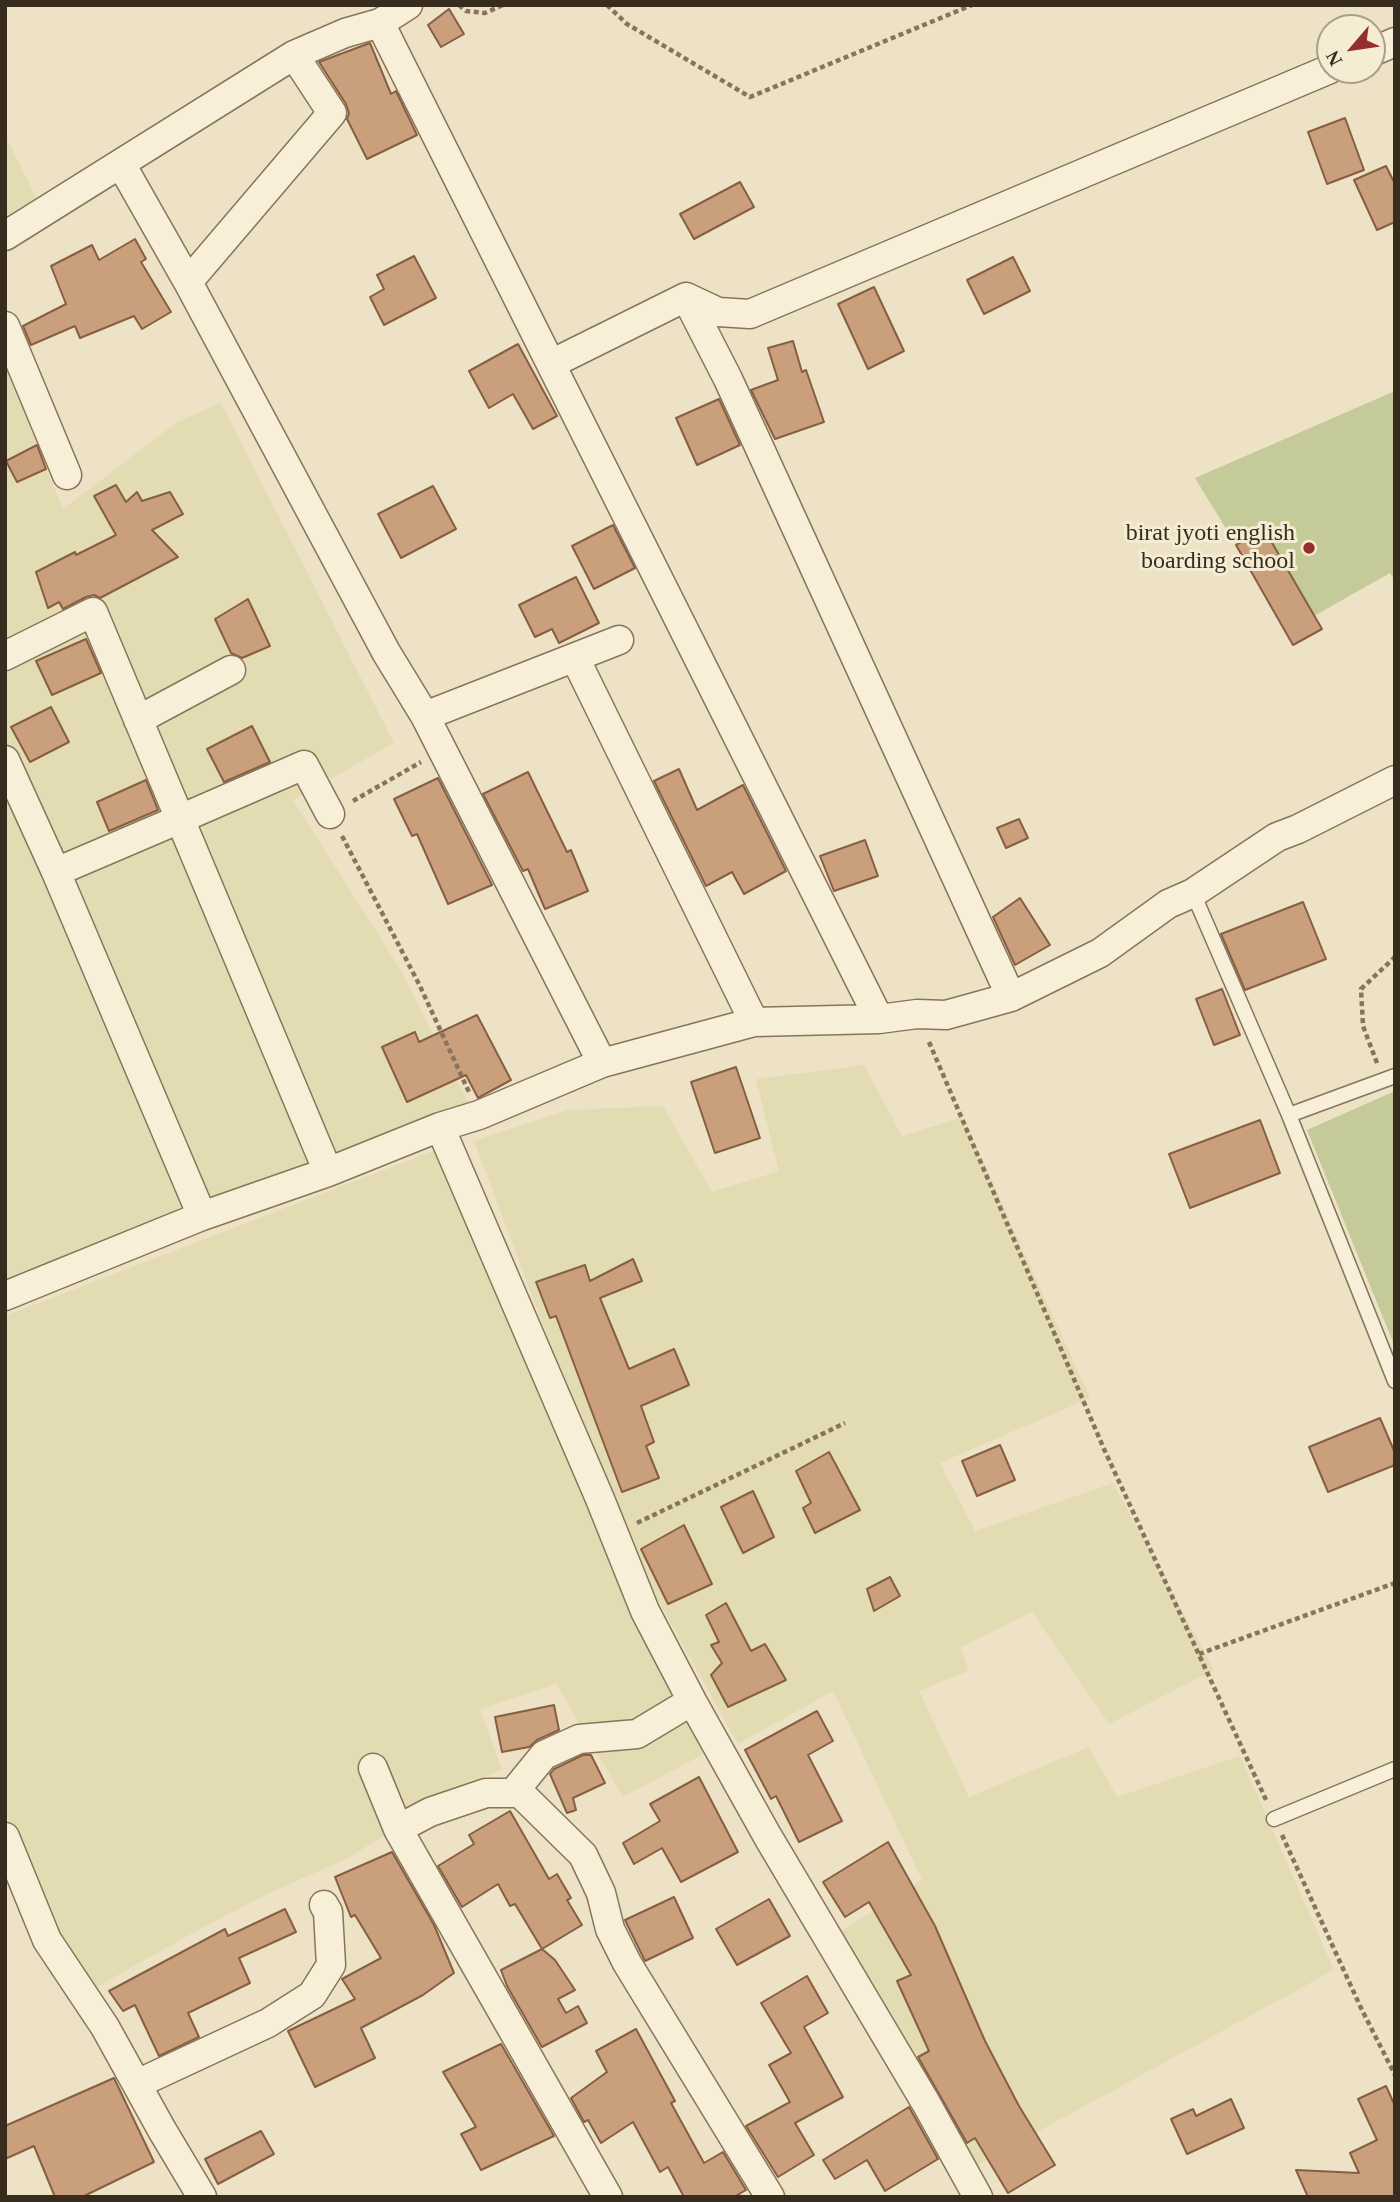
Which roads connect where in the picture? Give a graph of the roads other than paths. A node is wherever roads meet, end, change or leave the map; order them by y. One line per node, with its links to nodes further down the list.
1 (408, 5): 2 (street)
2 (380, 23): 3 (street); 10 (street)
3 (294, 55): 5 (street); 7 (street)
4 (1316, 75): 8 (street)
5 (121, 164): 6 (street); 7 (street)
6 (5, 236)
7 (188, 282): 16 (street)
8 (686, 297): 10 (street); 24 (street)
9 (5, 326): 11 (street)
10 (551, 364): 25 (street)
11 (67, 475)
12 (619, 640): 14 (street)
13 (5, 656): 17 (street)
14 (575, 658): 16 (street); 26 (street)
15 (231, 670): 17 (street)
16 (425, 716): 27 (street)
17 (138, 720): 21 (street)
18 (5, 760): 22 (street)
19 (1395, 780): 23 (street)
20 (330, 814): 21 (street)
21 (180, 820): 22 (street); 31 (street)
22 (56, 872): 32 (street)
23 (1193, 893): 24 (street); 29 (lane)
24 (1011, 997): 25 (street)
25 (878, 1019): 26 (street)
26 (754, 1022): 27 (street)
27 (602, 1063): 30 (street)
28 (1389, 1078): 29 (lane)
29 (1289, 1115): 34 (lane)
30 (440, 1127): 31 (street); 35 (street)
31 (328, 1172): 32 (street)
32 (202, 1216): 33 (street)
33 (5, 1296)
34 (1395, 1381)
35 (692, 1701): 38 (street); 47 (street)
36 (373, 1768): 40 (street)
37 (1395, 1769): 39 (lane)
38 (513, 1793): 40 (street); 46 (street)
39 (1275, 1819)
40 (398, 1829): 45 (street)
41 (5, 1838): 43 (street)
42 (324, 1905): 43 (street)
43 (137, 2084): 44 (street)
44 (202, 2197)
45 (608, 2197)
46 (770, 2197)
47 (978, 2197)

